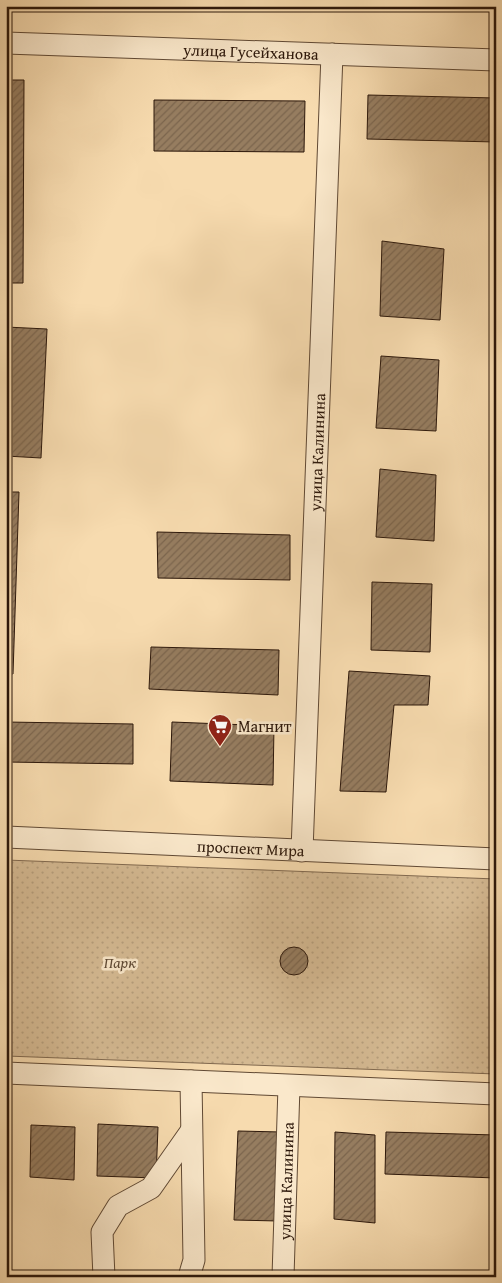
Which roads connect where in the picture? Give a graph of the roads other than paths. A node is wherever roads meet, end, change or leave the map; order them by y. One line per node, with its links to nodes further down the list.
1 (6, 43): 2 (street, улица Гусейханова)
2 (332, 54): 3 (street, улица Гусейханова); 5 (street, улица Калинина)
3 (496, 60)
4 (6, 837): 5 (street, проспект Мира)
5 (302, 851): 6 (street, проспект Мира)
6 (496, 859)
7 (6, 1073): 8 (street)
8 (191, 1081): 9 (street); 11 (street)
9 (289, 1086): 10 (street); 14 (street, улица Калинина)
10 (496, 1094)
11 (191, 1131): 12 (street); 13 (street)
12 (104, 1277)
13 (189, 1277)
14 (284, 1277)

